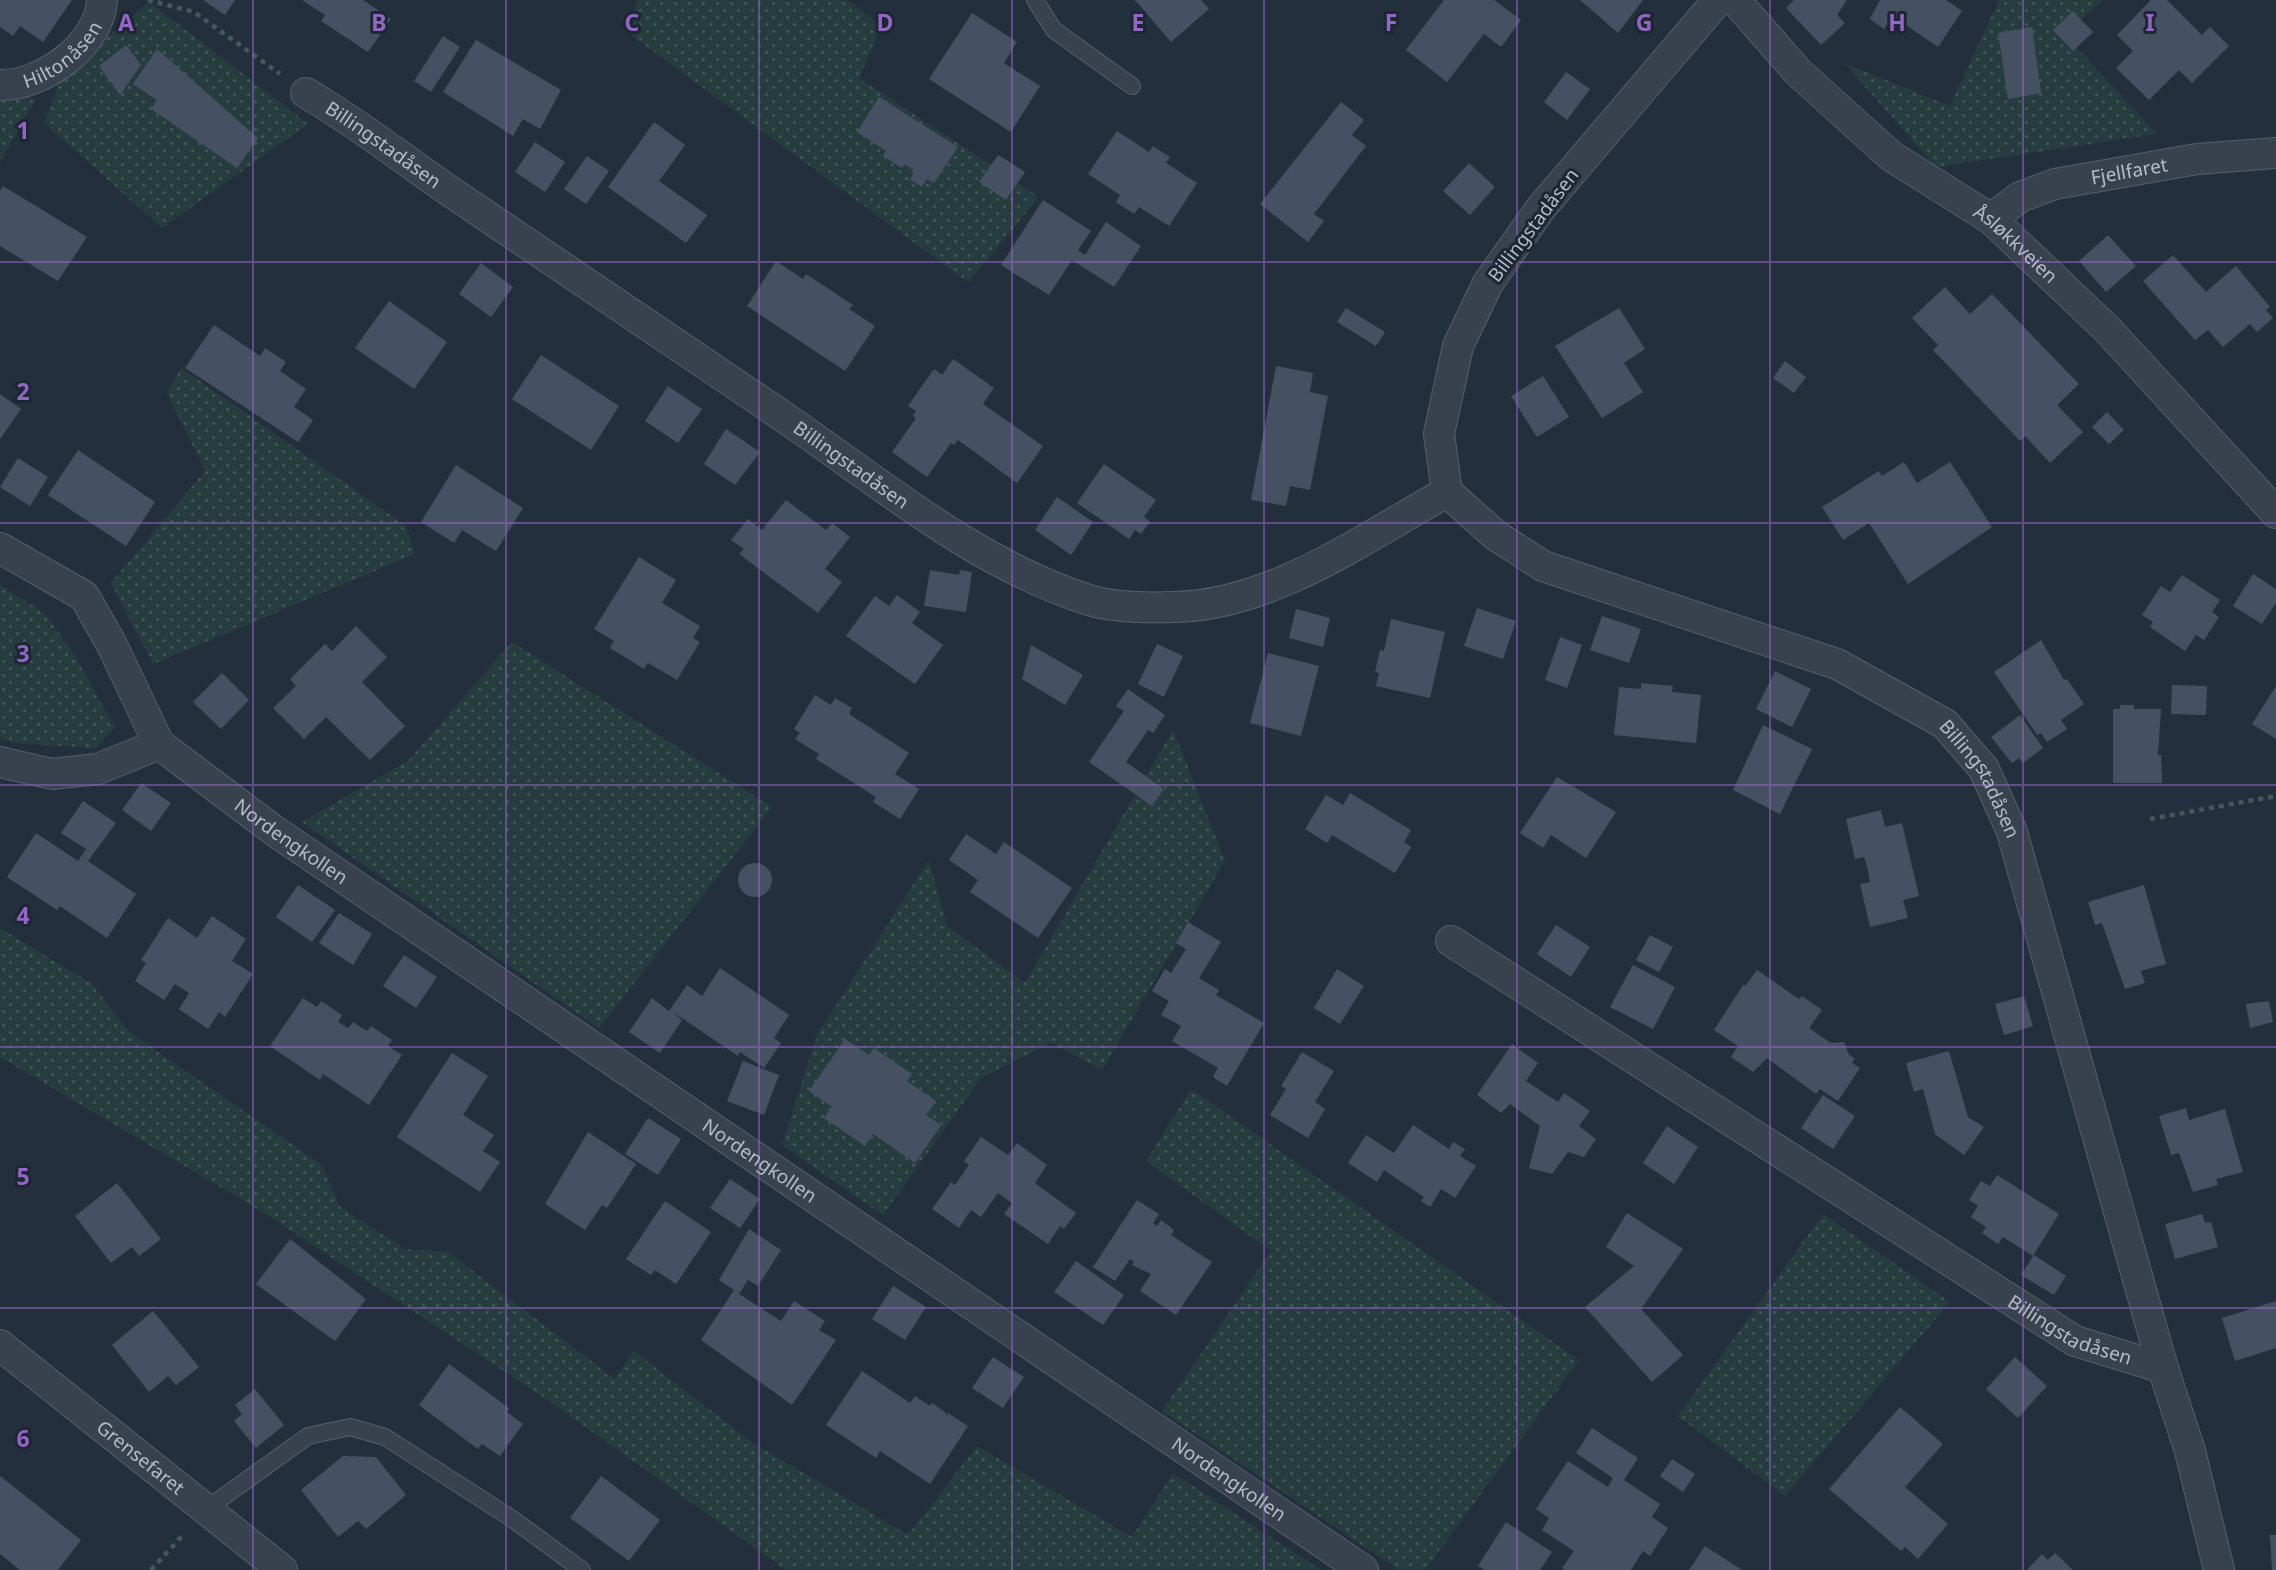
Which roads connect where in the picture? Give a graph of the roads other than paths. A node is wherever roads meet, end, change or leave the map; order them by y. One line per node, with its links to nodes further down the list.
1 (102, 0): 5 (street, Hiltonåsen)
2 (1035, 0): 6 (lane)
3 (1718, 0): 10 (street, Billingstadåsen)
4 (1735, 0): 9 (street, Åsløkkveien)
5 (0, 85)
6 (1132, 86)
7 (306, 93): 10 (street, Billingstadåsen)
8 (2276, 153): 9 (street, Fjellfaret)
9 (1992, 219): 11 (street, Åsløkkveien)
10 (1447, 492): 17 (street, Billingstadåsen)
11 (2276, 513)
12 (0, 548): 13 (street, Nordengkollen)
13 (159, 744): 14 (street); 21 (street, Nordengkollen)
14 (0, 762)
15 (1451, 941): 17 (street, Billingstadåsen)
16 (0, 1345): 18 (street, Grensefaret)
17 (2163, 1368): 22 (street, Billingstadåsen)
18 (205, 1510): 19 (street, Grensefaret); 20 (lane)
19 (282, 1570)
20 (582, 1570)
21 (1363, 1570)
22 (2219, 1570)

